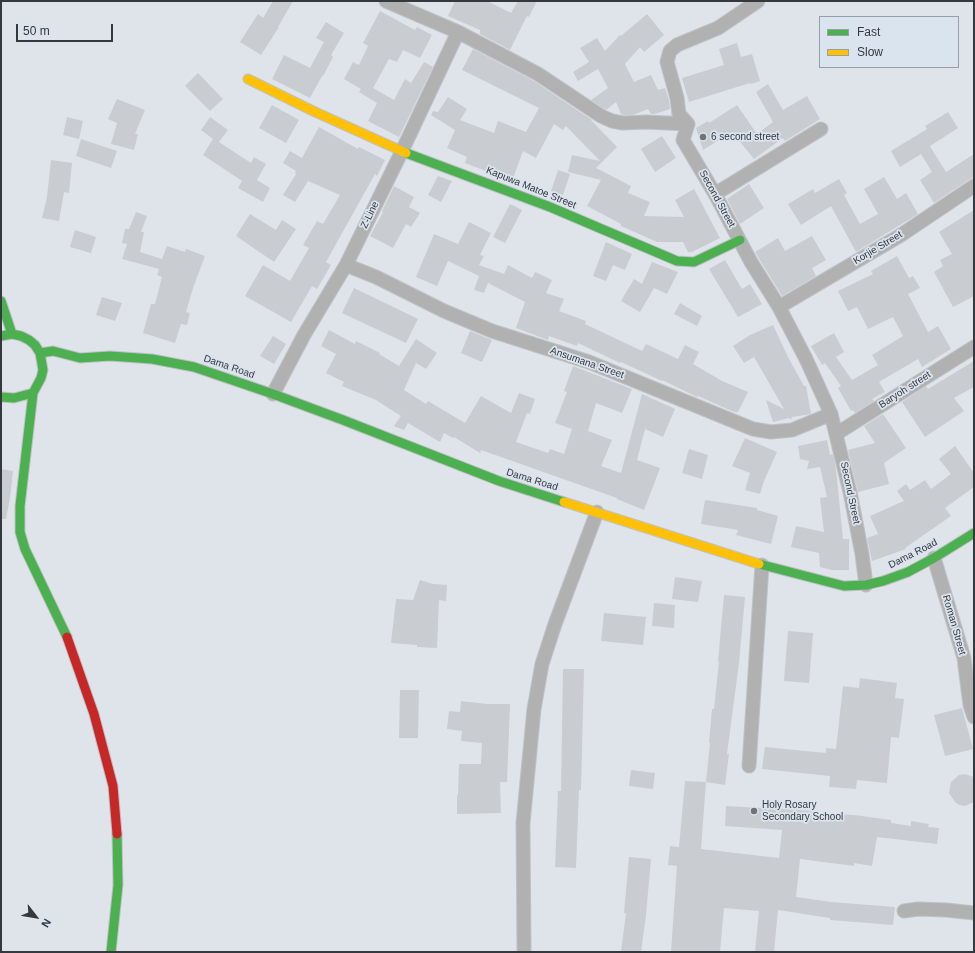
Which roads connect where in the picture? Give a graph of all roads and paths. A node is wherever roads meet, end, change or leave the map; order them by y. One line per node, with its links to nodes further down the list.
1 (386, 1): 3 (street)
2 (758, 1): 5 (street)
3 (458, 32): 5 (street); 7 (street, Z-Line)
4 (248, 79): 7 (main road, Kapuwa Matoe Street)
5 (688, 124): 9 (street, Second Street)
6 (821, 129): 9 (street)
7 (402, 151): 10 (main road, Kapuwa Matoe Street); 11 (street, Z-Line)
8 (974, 186): 13 (street, Korjie Street)
9 (715, 194): 10 (street, Second Street)
10 (740, 240): 13 (street, Second Street)
11 (346, 265): 23 (street, Z-Line); 25 (street, Ansumana Street)
12 (1, 301): 14 (main road)
13 (779, 307): 25 (street, Second Street)
14 (12, 334): 15 (main road); 17 (main road)
15 (1, 336)
16 (974, 347): 26 (street, Baryoh street)
17 (40, 353): 18 (main road); 21 (main road)
18 (80, 358): 19 (main road); 23 (main road, Dama Road)
19 (65, 365)
20 (52, 372): 21 (main road)
21 (41, 378): 22 (main road)
22 (33, 393): 24 (main road); 37 (main road)
23 (273, 394): 27 (main road, Dama Road)
24 (1, 396)
25 (831, 414): 26 (street, Second Street)
26 (836, 434): 31 (street, Second Street)
27 (597, 512): 30 (main road, Dama Road); 38 (street)
28 (974, 533): 29 (main road, Dama Road)
29 (934, 558): 31 (main road, Dama Road); 32 (street, Roman Street)
30 (762, 565): 31 (main road, Dama Road); 34 (street)
31 (866, 585)
32 (969, 657): 33 (street, Roman Street)
33 (974, 717)
34 (749, 766)
35 (904, 911): 36 (street)
36 (974, 913)
37 (111, 952)
38 (524, 952)

